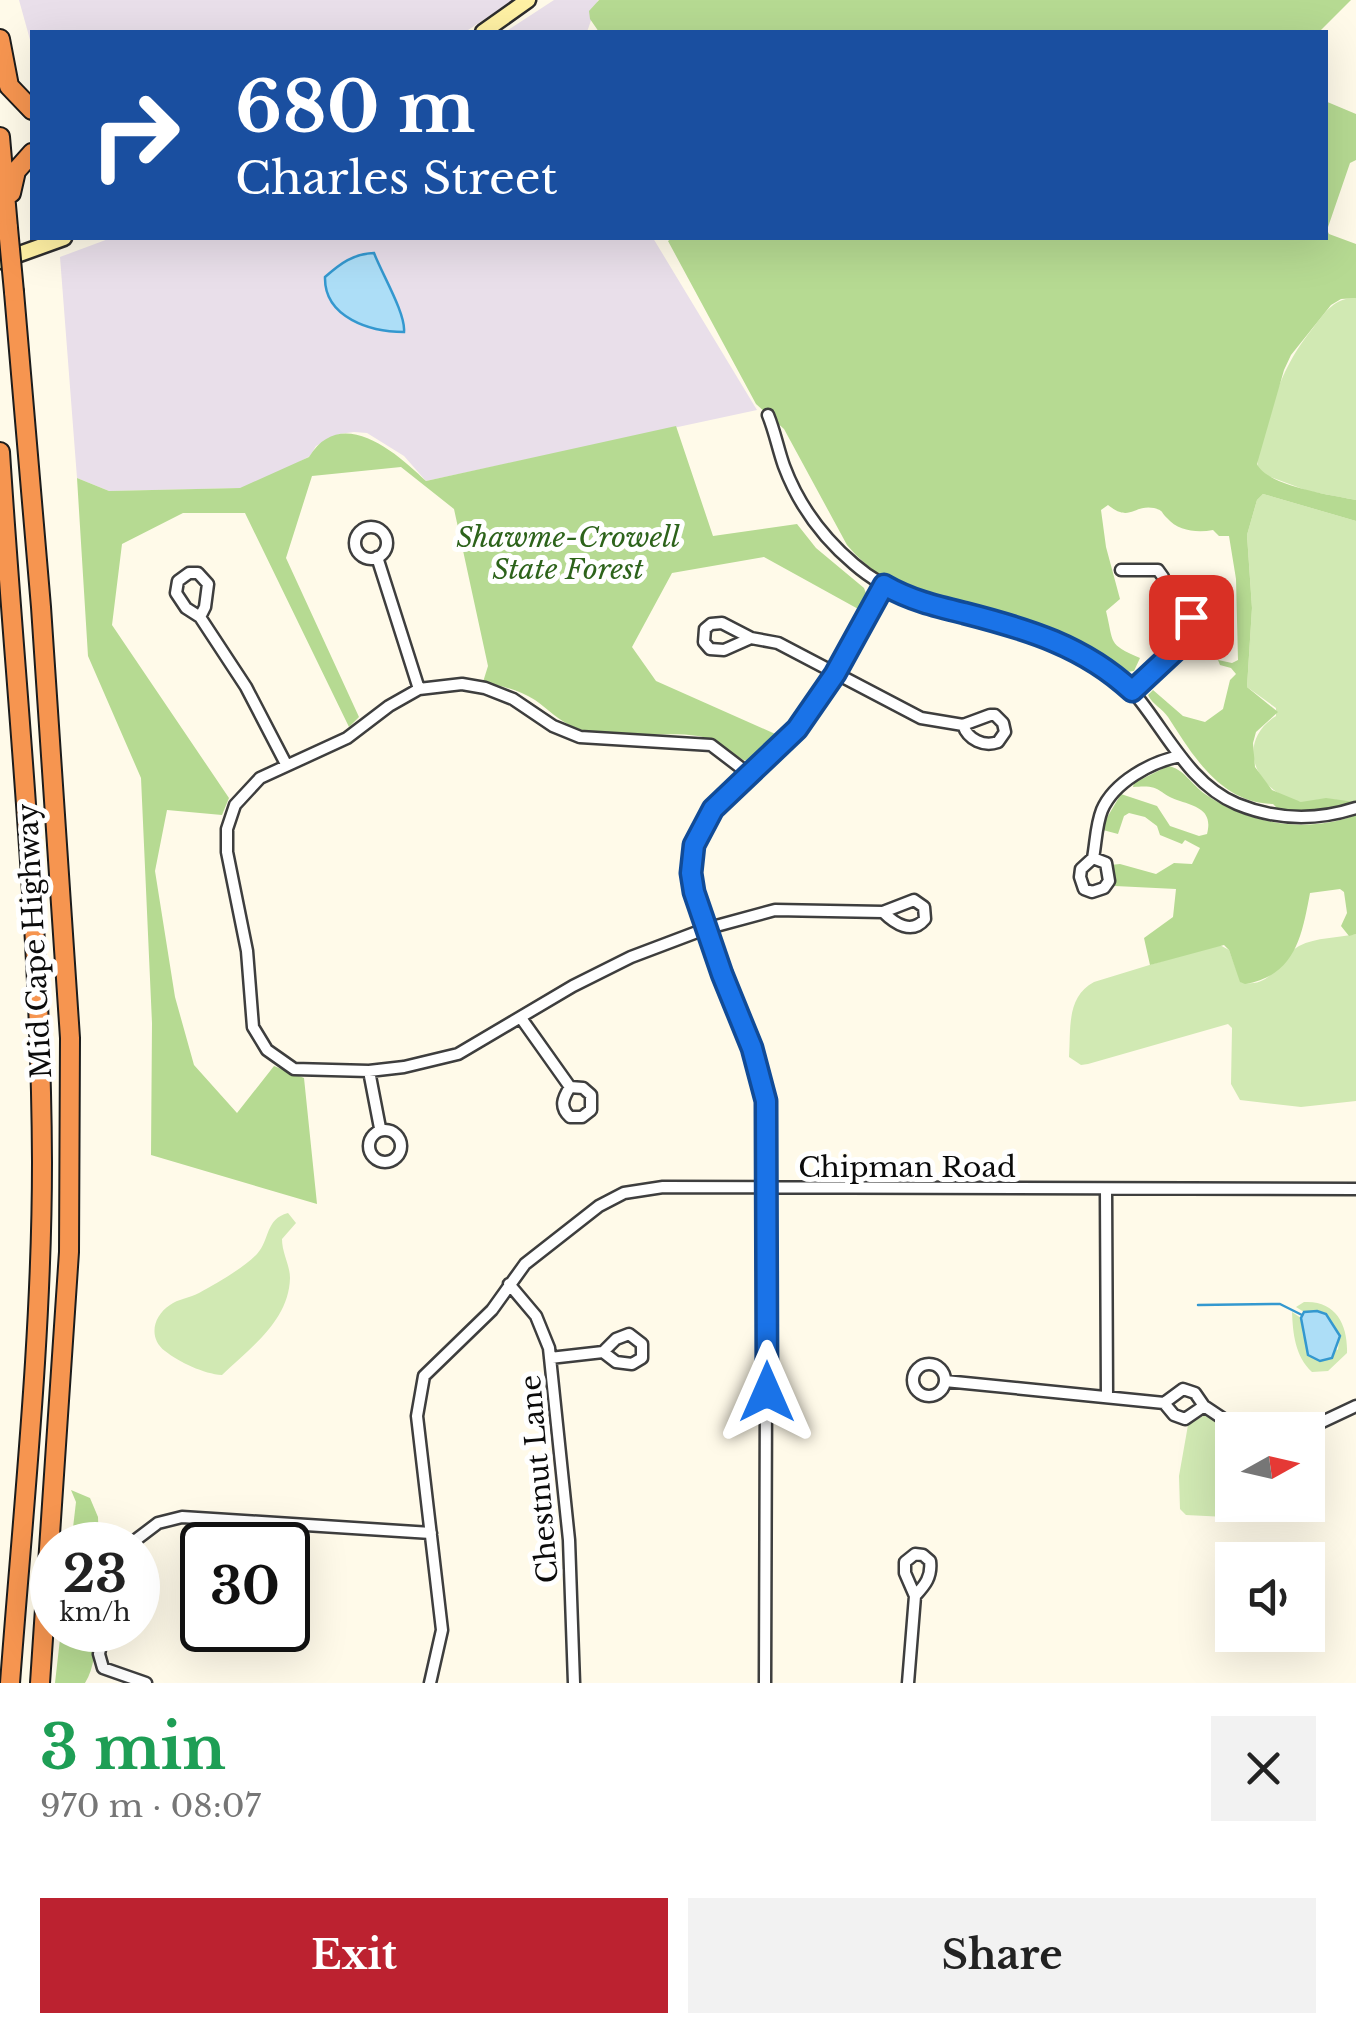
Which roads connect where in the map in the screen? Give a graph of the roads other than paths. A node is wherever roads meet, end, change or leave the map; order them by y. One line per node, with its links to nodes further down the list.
1 (528, 0): 2 (main road)
2 (486, 30)
3 (0, 39): 4 (highway)
4 (30, 108)
5 (0, 137): 7 (highway, Mid Cape Highway)
6 (30, 155): 7 (highway)
7 (8, 228): 50 (highway, Mid Cape Highway, bridge)
8 (58, 240): 9 (main road)
9 (0, 261)
10 (768, 416): 14 (street)
11 (0, 452): 49 (highway, Mid Cape Highway)
12 (377, 557): 18 (street)
13 (1122, 570): 19 (street)
14 (884, 585): 17 (street); 19 (street)
15 (200, 617): 22 (street)
16 (751, 638): 17 (street)
17 (835, 674): 20 (street); 23 (street)
18 (420, 689): 22 (street); 23 (street)
19 (1132, 691): 21 (street)
20 (963, 726)
21 (1180, 756): 24 (street); 25 (street)
22 (286, 764): 29 (street)
23 (749, 774): 27 (street)
24 (1356, 808)
25 (1093, 858)
26 (883, 912): 27 (street)
27 (705, 930): 28 (street); 32 (street)
28 (521, 1018): 29 (street); 30 (street)
29 (369, 1072): 31 (street)
30 (570, 1087)
31 (380, 1128)
32 (768, 1189): 34 (street, Chipman Road); 35 (street, Chipman Road); 54 (street)
33 (1356, 1189): 34 (street, Chipman Road)
34 (1106, 1190): 39 (street)
35 (509, 1284): 37 (street, Chestnut Lane); 46 (street, Chipman Road)
36 (603, 1352): 37 (street)
37 (550, 1358): 53 (street, Chestnut Lane)
38 (945, 1381): 39 (street)
39 (1107, 1398): 40 (street)
40 (1164, 1402): 41 (street); 41 (street)
41 (1204, 1406): 43 (street)
42 (1356, 1406): 44 (street)
43 (1215, 1413)
44 (1325, 1420)
45 (160, 1523): 46 (street)
46 (431, 1533): 52 (street, Chipman Road)
47 (915, 1596): 55 (street)
48 (99, 1652): 51 (street)
49 (10, 1683)
50 (40, 1683)
51 (146, 1683)
52 (430, 1683)
53 (574, 1683)
54 (765, 1683)
55 (908, 1683)

